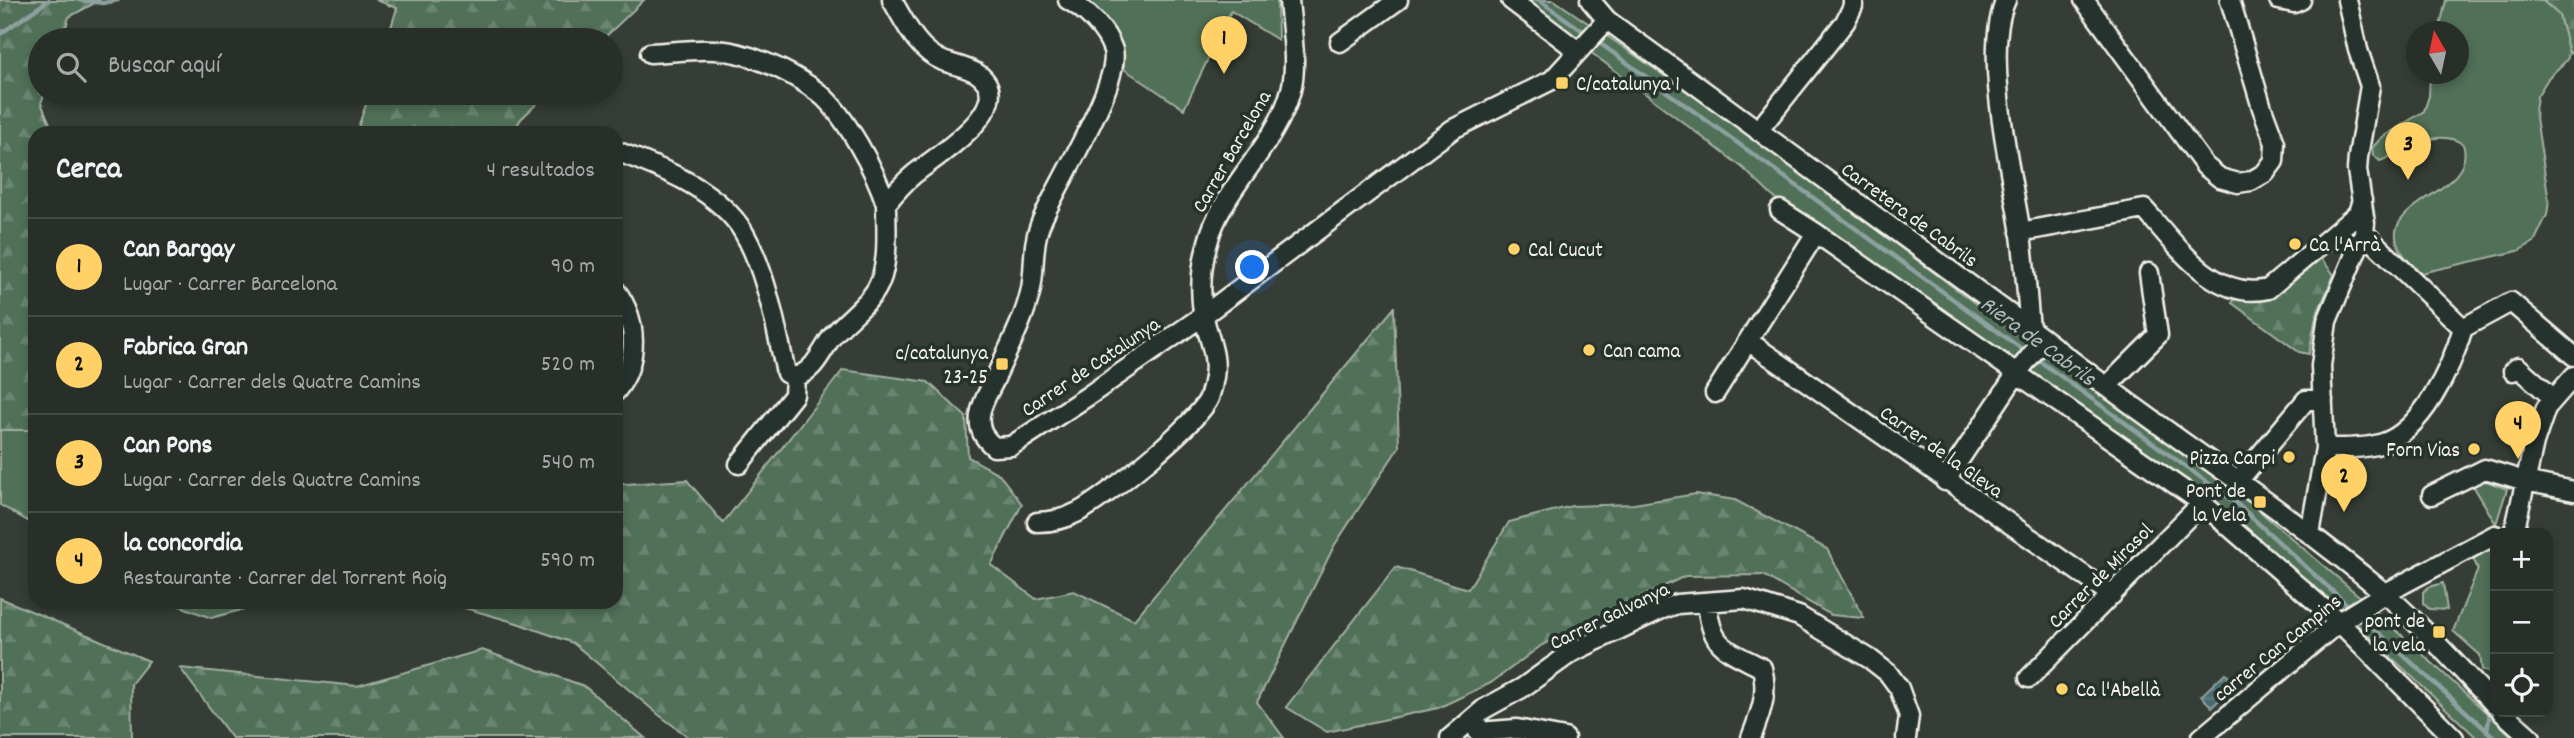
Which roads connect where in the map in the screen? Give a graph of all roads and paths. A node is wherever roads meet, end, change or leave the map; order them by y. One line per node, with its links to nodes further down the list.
1 (892, 0): 21 (street)
2 (1068, 0): 28 (street, Carrer de Catalunya)
3 (1289, 0): 28 (street, Carrer Barcelona)
4 (1398, 0): 15 (street)
5 (1511, 0): 16 (street)
6 (1853, 0): 18 (street)
7 (2006, 0): 23 (street)
8 (2084, 0): 9 (street)
9 (2230, 0)
10 (2279, 0): 11 (street)
11 (2301, 0)
12 (2347, 0): 20 (street)
13 (1589, 1): 14 (street, Carretera de Cabrils)
14 (1603, 24): 16 (street, Carrer de Catalunya); 18 (street, Carretera de Cabrils)
15 (1340, 42)
16 (1581, 48): 28 (street, Carrer de Catalunya)
17 (650, 53): 21 (street)
18 (1758, 131): 30 (street, Carretera de Cabrils)
19 (623, 154): 36 (street)
20 (2362, 200): 23 (street); 25 (street)
21 (886, 204): 36 (street)
22 (1780, 211): 24 (street)
23 (2020, 232): 30 (street)
24 (1816, 233): 31 (street); 33 (street)
25 (2364, 233): 29 (street); 41 (street)
26 (2149, 273): 38 (street)
27 (623, 302): 37 (street)
28 (1204, 315): 50 (street, Carrer Barcelona)
29 (2463, 328): 32 (street); 42 (street)
30 (2037, 339): 33 (street); 38 (street, Carretera de Cabrils)
31 (1748, 341): 39 (street); 45 (street, Carrer de la Gleva)
32 (2574, 356)
33 (2020, 370): 45 (street); 49 (street)
34 (2513, 371): 40 (street)
35 (2574, 376): 40 (street)
36 (795, 377): 43 (street)
37 (623, 379)
38 (2106, 387): 44 (street, Carretera de Cabrils)
39 (1715, 393)
40 (2553, 398): 46 (street)
41 (2323, 400): 42 (street); 44 (street)
42 (2325, 448): 52 (street)
43 (739, 464)
44 (2239, 480): 52 (street, Carretera de Cabrils)
45 (1945, 481): 54 (street, Carrer de la Gleva)
46 (2525, 481): 47 (street); 48 (street); 51 (street)
47 (2574, 491)
48 (2432, 495)
49 (2202, 503): 54 (street, Carrer de Mirasol); 57 (street)
50 (1037, 522)
51 (2507, 528)
52 (2310, 534): 55 (street, Carretera de Cabrils)
53 (2490, 540): 55 (street, carrer Can Campins)
54 (2112, 596): 58 (street, Carrer de Mirasol)
55 (2379, 597): 57 (street, carrer Can Campins); 59 (street, Carretera de Cabrils)
56 (1707, 602): 60 (street, Carrer Galvanya); 64 (street); 65 (street, Carrer Galvanya)
57 (2344, 619): 66 (street, carrer Can Campins); 67 (street)
58 (2029, 678)
59 (2490, 699)
60 (1476, 717): 62 (street, Carrer Galvanya); 63 (street)
61 (2509, 717): 68 (street, Carretera de Cabrils)
62 (1450, 738)
63 (1565, 738)
64 (1751, 738)
65 (1906, 738)
66 (2201, 738)
67 (2454, 738)
68 (2531, 738)

